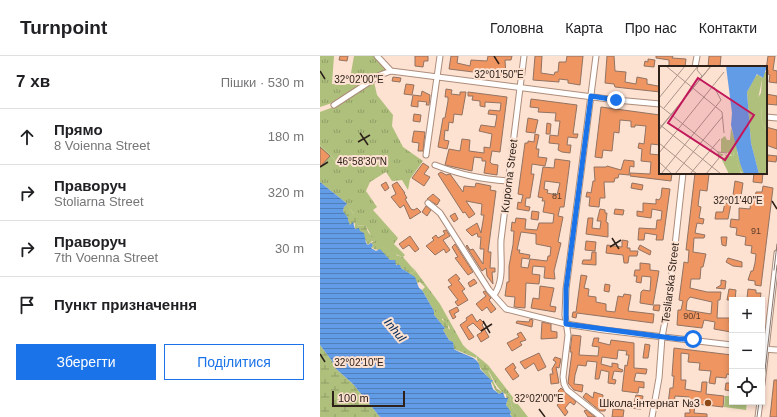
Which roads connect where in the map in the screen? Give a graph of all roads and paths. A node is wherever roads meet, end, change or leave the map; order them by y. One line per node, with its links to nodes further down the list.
1 (377, 56): 7 (street)
2 (440, 56): 8 (street)
3 (524, 56): 9 (street, Kuporna Street)
4 (596, 56): 10 (street)
5 (697, 56): 6 (street)
6 (695, 66)
7 (391, 71): 8 (street); 12 (street)
8 (438, 77): 9 (street); 15 (street)
9 (520, 88): 10 (street); 18 (street, Kuporna Street)
10 (591, 96): 11 (street); 22 (street)
11 (659, 104)
12 (334, 105)
13 (767, 117): 14 (street)
14 (777, 118)
15 (426, 155)
16 (435, 165): 18 (street)
17 (683, 174): 23 (street, Tesliarska Street)
18 (508, 181): 21 (street, Kuporna Street)
19 (428, 203): 21 (street)
20 (777, 253): 24 (street)
21 (494, 295): 22 (street)
22 (566, 324): 23 (street); 29 (street)
23 (662, 337): 25 (street); 30 (street, Tesliarska Street)
24 (765, 342)
25 (729, 345)
26 (765, 349): 27 (street)
27 (777, 350)
28 (760, 405): 31 (street)
29 (601, 417)
30 (652, 417)
31 (758, 417)

